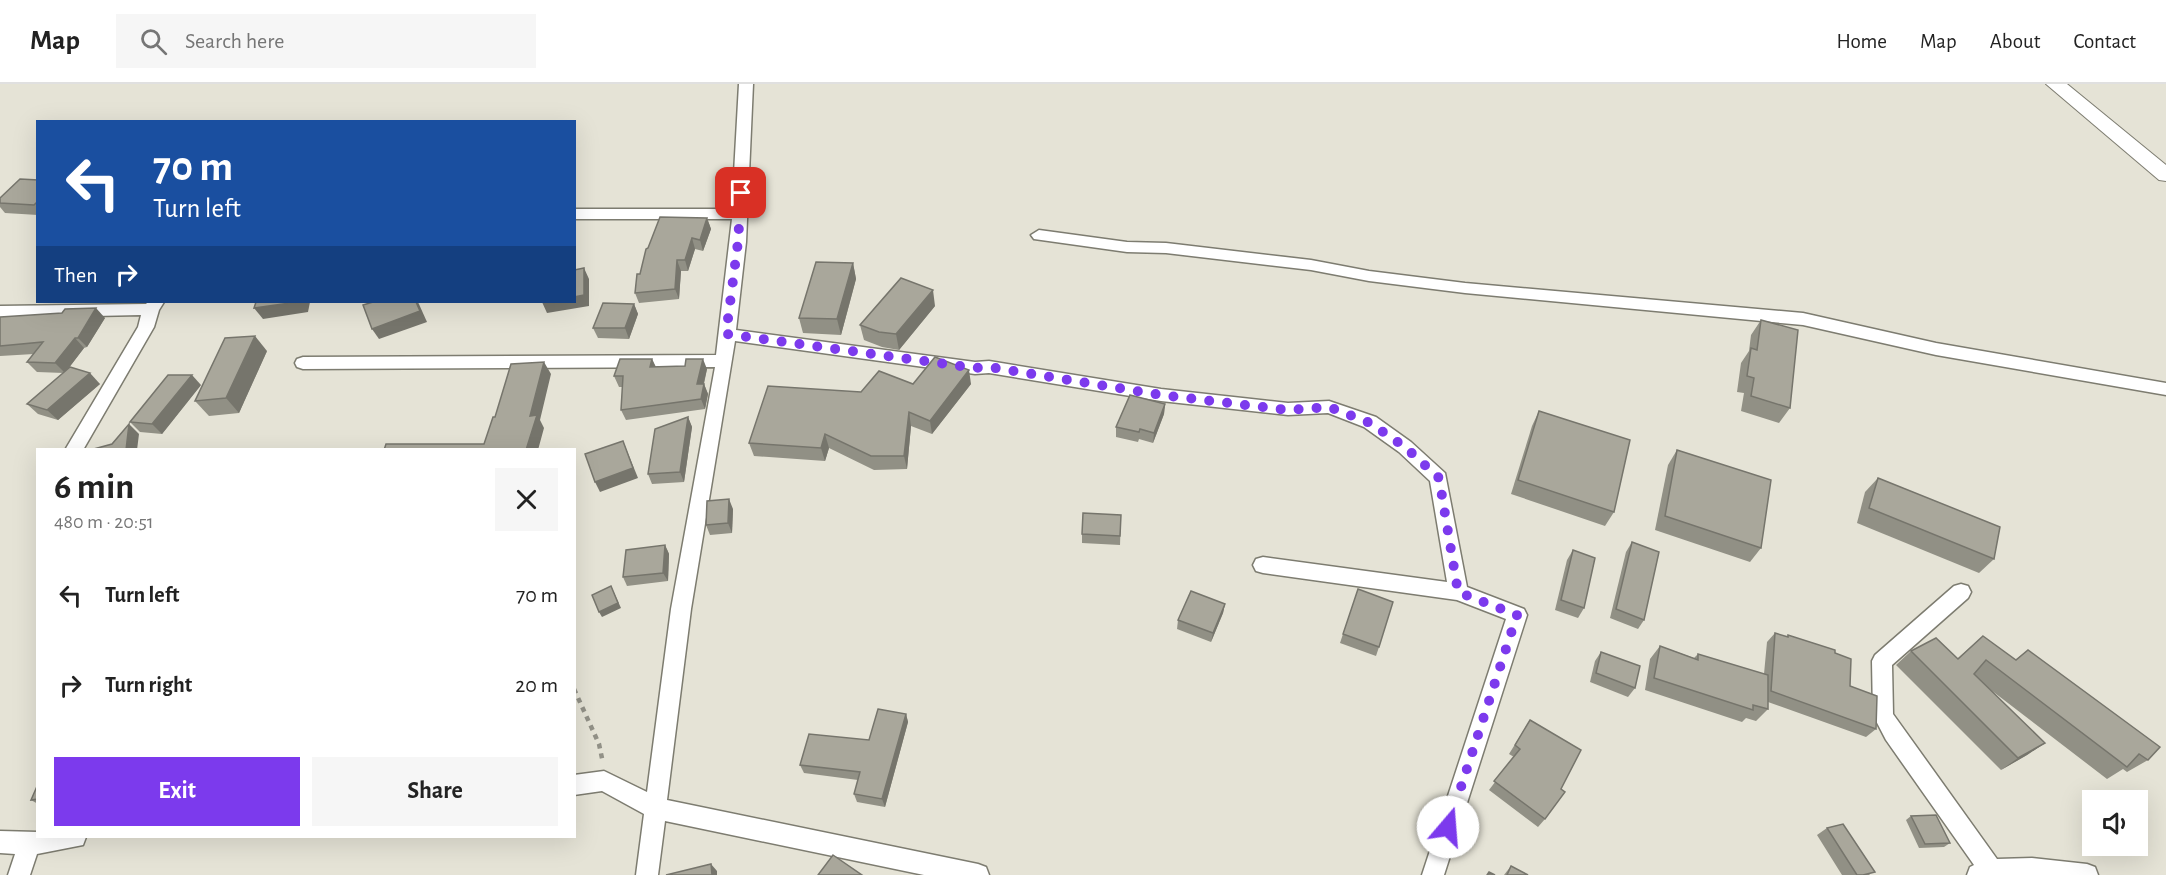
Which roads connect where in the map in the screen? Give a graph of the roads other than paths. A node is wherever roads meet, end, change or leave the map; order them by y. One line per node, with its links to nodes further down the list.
1 (746, 84): 5 (street)
2 (2055, 84): 3 (street)
3 (2166, 175)
4 (576, 214): 5 (street)
5 (740, 214): 9 (street)
6 (1039, 235): 12 (street)
7 (154, 305): 8 (street); 13 (street)
8 (0, 312)
9 (726, 334): 10 (street); 15 (street)
10 (724, 361): 11 (street); 18 (street)
11 (303, 363)
12 (2166, 389)
13 (75, 448)
14 (1263, 566): 15 (street)
15 (1458, 592): 26 (street)
16 (1961, 592): 22 (street)
17 (576, 784): 18 (street)
18 (654, 808): 24 (street); 25 (street)
19 (67, 838): 21 (street)
20 (0, 842): 21 (street)
21 (29, 843): 23 (street)
22 (1984, 873): 27 (street)
23 (19, 875)
24 (646, 875)
25 (978, 875)
26 (1433, 875)
27 (2086, 875)

